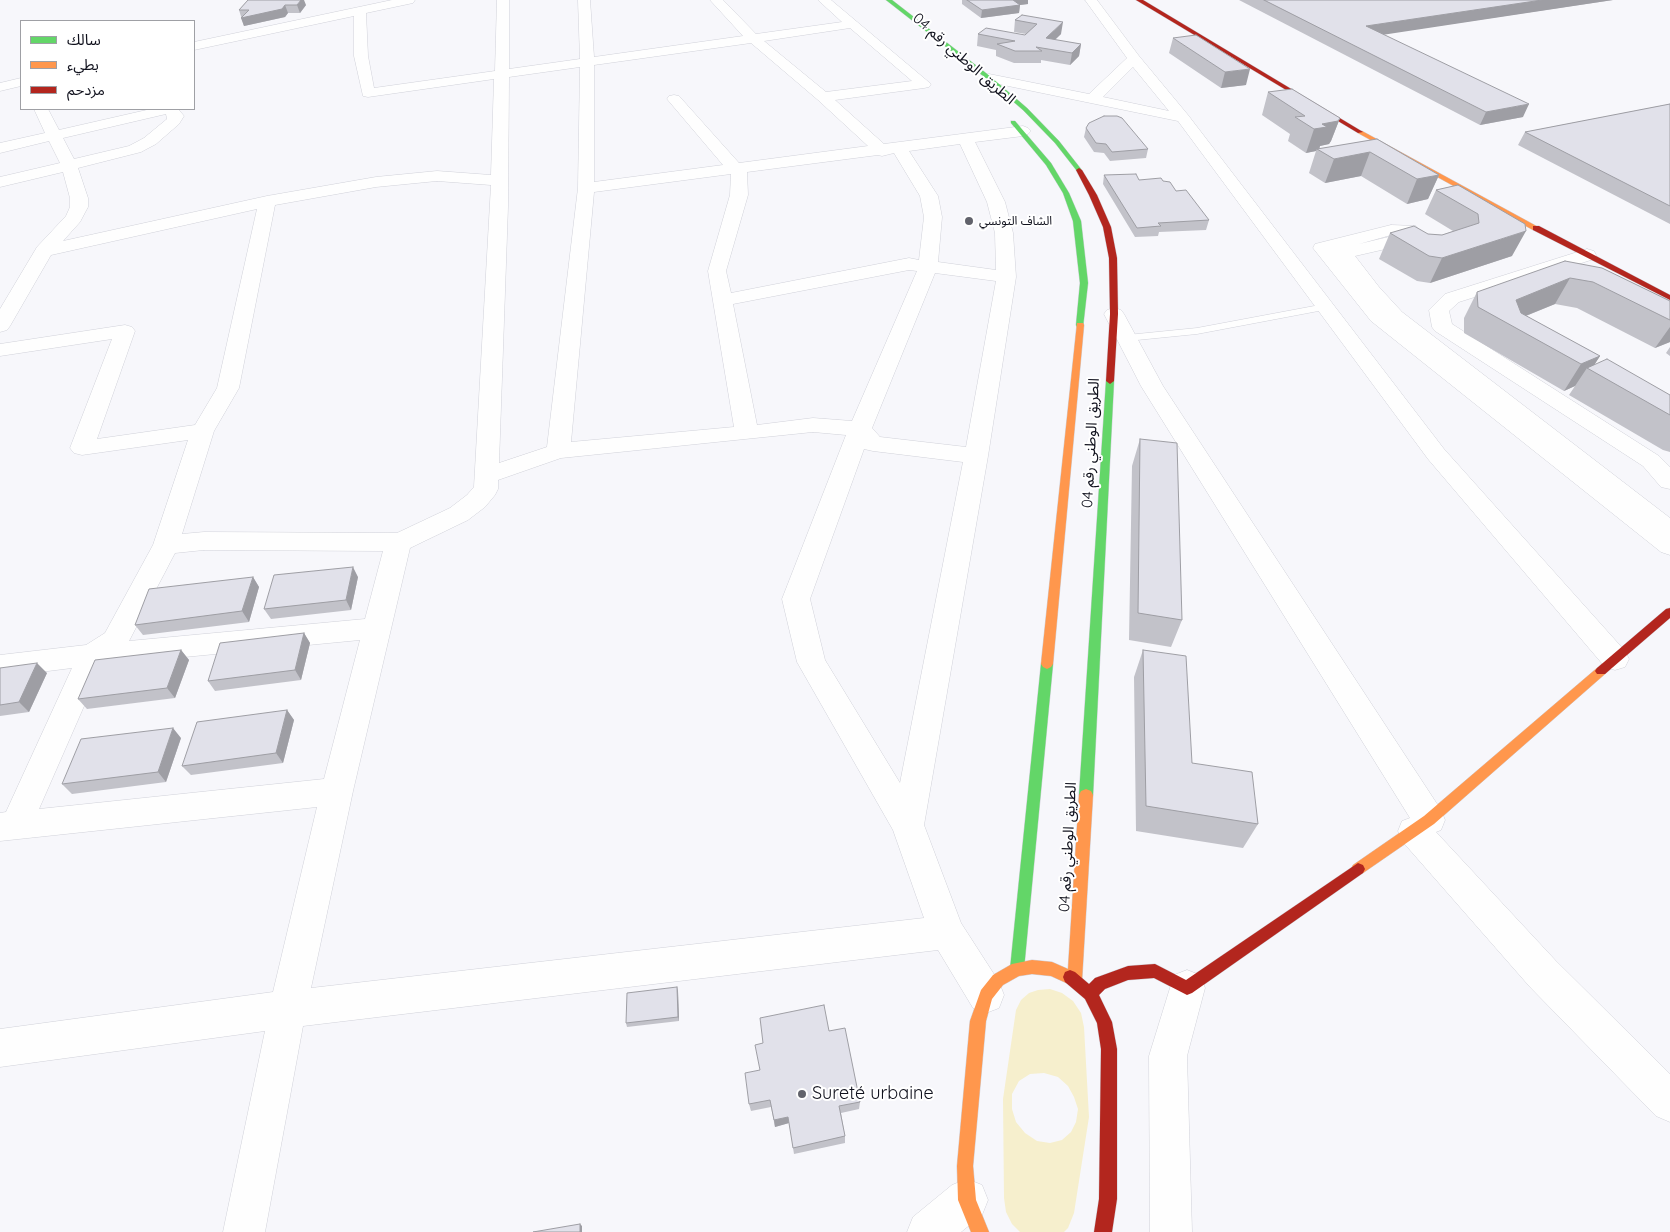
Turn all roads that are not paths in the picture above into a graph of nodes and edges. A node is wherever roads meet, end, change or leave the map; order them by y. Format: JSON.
{"nodes":[{"id":1,"x":410,"y":0,"type":"edge"},
{"id":2,"x":503,"y":0,"type":"edge"},
{"id":3,"x":584,"y":0,"type":"edge"},
{"id":4,"x":716,"y":0,"type":"edge"},
{"id":5,"x":824,"y":0,"type":"edge"},
{"id":6,"x":890,"y":0,"type":"edge"},
{"id":7,"x":1091,"y":0,"type":"edge"},
{"id":8,"x":1139,"y":0,"type":"edge"},
{"id":9,"x":381,"y":3,"type":"edge"},
{"id":10,"x":360,"y":10,"type":"junction"},
{"id":11,"x":853,"y":24,"type":"junction"},
{"id":12,"x":752,"y":38,"type":"junction"},
{"id":13,"x":195,"y":46,"type":"edge"},
{"id":14,"x":1134,"y":59,"type":"junction"},
{"id":15,"x":587,"y":61,"type":"junction"},
{"id":16,"x":502,"y":75,"type":"junction"},
{"id":17,"x":989,"y":78,"type":"junction"},
{"id":18,"x":20,"y":82,"type":"edge"},
{"id":19,"x":0,"y":87,"type":"edge"},
{"id":20,"x":823,"y":97,"type":"junction"},
{"id":21,"x":674,"y":99,"type":"dead end"},
{"id":22,"x":1093,"y":99,"type":"junction"},
{"id":23,"x":42,"y":110,"type":"edge"},
{"id":24,"x":166,"y":110,"type":"edge"},
{"id":25,"x":171,"y":110,"type":"edge"},
{"id":26,"x":1001,"y":110,"type":"dead end"},
{"id":27,"x":1183,"y":118,"type":"junction"},
{"id":28,"x":1023,"y":131,"type":"junction"},
{"id":29,"x":55,"y":136,"type":"junction"},
{"id":30,"x":966,"y":140,"type":"junction"},
{"id":31,"x":0,"y":148,"type":"edge"},
{"id":32,"x":891,"y":150,"type":"junction"},
{"id":33,"x":69,"y":165,"type":"junction"},
{"id":34,"x":737,"y":168,"type":"junction"},
{"id":35,"x":499,"y":181,"type":"junction"},
{"id":36,"x":0,"y":182,"type":"edge"},
{"id":37,"x":586,"y":188,"type":"junction"},
{"id":38,"x":267,"y":201,"type":"junction"},
{"id":39,"x":44,"y":251,"type":"junction"},
{"id":40,"x":1587,"y":255,"type":"junction"},
{"id":41,"x":928,"y":267,"type":"junction"},
{"id":42,"x":1006,"y":276,"type":"junction"},
{"id":43,"x":1670,"y":298,"type":"edge"},
{"id":44,"x":724,"y":300,"type":"junction"},
{"id":45,"x":1325,"y":307,"type":"junction"},
{"id":46,"x":1114,"y":314,"type":"junction"},
{"id":47,"x":0,"y":326,"type":"edge"},
{"id":48,"x":1127,"y":338,"type":"junction"},
{"id":49,"x":0,"y":350,"type":"edge"},
{"id":50,"x":860,"y":429,"type":"junction"},
{"id":51,"x":203,"y":431,"type":"junction"},
{"id":52,"x":747,"y":433,"type":"junction"},
{"id":53,"x":558,"y":451,"type":"junction"},
{"id":54,"x":976,"y":456,"type":"junction"},
{"id":55,"x":488,"y":475,"type":"junction"},
{"id":56,"x":1670,"y":481,"type":"edge"},
{"id":57,"x":1670,"y":531,"type":"edge"},
{"id":58,"x":401,"y":542,"type":"junction"},
{"id":59,"x":166,"y":545,"type":"junction"},
{"id":60,"x":1670,"y":546,"type":"edge"},
{"id":61,"x":1670,"y":612,"type":"edge"},
{"id":62,"x":378,"y":628,"type":"junction"},
{"id":63,"x":92,"y":655,"type":"junction"},
{"id":64,"x":1615,"y":659,"type":"junction"},
{"id":65,"x":0,"y":666,"type":"edge"},
{"id":66,"x":337,"y":791,"type":"junction"},
{"id":67,"x":908,"y":825,"type":"junction"},
{"id":68,"x":8,"y":826,"type":"edge"},
{"id":69,"x":1421,"y":826,"type":"junction"},
{"id":70,"x":947,"y":932,"type":"junction"},
{"id":71,"x":1016,"y":969,"type":"junction"},
{"id":72,"x":1075,"y":980,"type":"junction"},
{"id":73,"x":1187,"y":988,"type":"junction"},
{"id":74,"x":1090,"y":994,"type":"junction"},
{"id":75,"x":986,"y":995,"type":"junction"},
{"id":76,"x":288,"y":1009,"type":"junction"},
{"id":77,"x":0,"y":1048,"type":"edge"},
{"id":78,"x":1670,"y":1102,"type":"edge"},
{"id":79,"x":973,"y":1216,"type":"edge"},
{"id":80,"x":244,"y":1232,"type":"edge"},
{"id":81,"x":928,"y":1232,"type":"edge"},
{"id":82,"x":1102,"y":1232,"type":"edge"},
{"id":83,"x":1171,"y":1232,"type":"edge"}],
"edges":[{"from":1,"to":9,"type":"street"},
{"from":2,"to":16,"type":"street"},
{"from":3,"to":15,"type":"street"},
{"from":4,"to":12,"type":"street"},
{"from":5,"to":11,"type":"street"},
{"from":6,"to":17,"type":"main road","name":"الطريق الوطني رقم 04"},
{"from":7,"to":14,"type":"street"},
{"from":8,"to":40,"type":"main road"},
{"from":9,"to":10,"type":"street"},
{"from":10,"to":13,"type":"street"},
{"from":10,"to":16,"type":"street"},
{"from":11,"to":12,"type":"street"},
{"from":11,"to":20,"type":"street"},
{"from":12,"to":15,"type":"street"},
{"from":12,"to":20,"type":"street"},
{"from":14,"to":22,"type":"street"},
{"from":14,"to":27,"type":"street"},
{"from":15,"to":16,"type":"street"},
{"from":15,"to":37,"type":"street"},
{"from":16,"to":35,"type":"street"},
{"from":17,"to":22,"type":"street"},
{"from":17,"to":46,"type":"main road","name":"الطريق الوطني رقم 04"},
{"from":18,"to":19,"type":"street"},
{"from":20,"to":32,"type":"street"},
{"from":21,"to":34,"type":"street"},
{"from":22,"to":27,"type":"street"},
{"from":23,"to":29,"type":"street"},
{"from":24,"to":29,"type":"street"},
{"from":25,"to":33,"type":"street"},
{"from":26,"to":28,"type":"main road","name":"الطريق الوطني رقم 04"},
{"from":27,"to":45,"type":"street"},
{"from":28,"to":30,"type":"street"},
{"from":28,"to":71,"type":"main road","name":"الطريق الوطني رقم 04"},
{"from":29,"to":31,"type":"street"},
{"from":29,"to":33,"type":"street"},
{"from":30,"to":32,"type":"street"},
{"from":30,"to":42,"type":"street"},
{"from":32,"to":34,"type":"street"},
{"from":32,"to":41,"type":"street"},
{"from":33,"to":36,"type":"street"},
{"from":33,"to":39,"type":"street"},
{"from":34,"to":37,"type":"street"},
{"from":34,"to":44,"type":"street"},
{"from":35,"to":38,"type":"street"},
{"from":35,"to":55,"type":"street"},
{"from":37,"to":53,"type":"street"},
{"from":38,"to":39,"type":"street"},
{"from":38,"to":51,"type":"street"},
{"from":39,"to":47,"type":"street"},
{"from":40,"to":43,"type":"main road"},
{"from":40,"to":56,"type":"street"},
{"from":41,"to":42,"type":"street"},
{"from":41,"to":44,"type":"street"},
{"from":41,"to":50,"type":"street"},
{"from":42,"to":54,"type":"street"},
{"from":44,"to":52,"type":"street"},
{"from":45,"to":48,"type":"lane"},
{"from":45,"to":64,"type":"street"},
{"from":46,"to":48,"type":"street"},
{"from":46,"to":72,"type":"main road","name":"الطريق الوطني رقم 04"},
{"from":48,"to":69,"type":"street"},
{"from":49,"to":51,"type":"street"},
{"from":50,"to":52,"type":"street"},
{"from":50,"to":54,"type":"street"},
{"from":50,"to":67,"type":"street"},
{"from":51,"to":59,"type":"street"},
{"from":52,"to":53,"type":"street"},
{"from":53,"to":55,"type":"street"},
{"from":54,"to":67,"type":"street"},
{"from":55,"to":58,"type":"street"},
{"from":57,"to":60,"type":"street"},
{"from":58,"to":59,"type":"street"},
{"from":58,"to":62,"type":"street"},
{"from":59,"to":63,"type":"street"},
{"from":61,"to":64,"type":"main road"},
{"from":62,"to":63,"type":"street"},
{"from":62,"to":66,"type":"street"},
{"from":63,"to":65,"type":"street"},
{"from":63,"to":68,"type":"street"},
{"from":64,"to":69,"type":"main road"},
{"from":66,"to":68,"type":"street"},
{"from":66,"to":76,"type":"street"},
{"from":67,"to":70,"type":"street"},
{"from":69,"to":73,"type":"main road"},
{"from":69,"to":78,"type":"street"},
{"from":70,"to":75,"type":"street"},
{"from":70,"to":76,"type":"street"},
{"from":71,"to":72,"type":"main road"},
{"from":71,"to":75,"type":"main road"},
{"from":72,"to":74,"type":"main road"},
{"from":73,"to":74,"type":"main road"},
{"from":73,"to":83,"type":"street"},
{"from":74,"to":82,"type":"main road"},
{"from":75,"to":79,"type":"main road"},
{"from":76,"to":77,"type":"street"},
{"from":76,"to":80,"type":"street"},
{"from":79,"to":81,"type":"street"}]}
